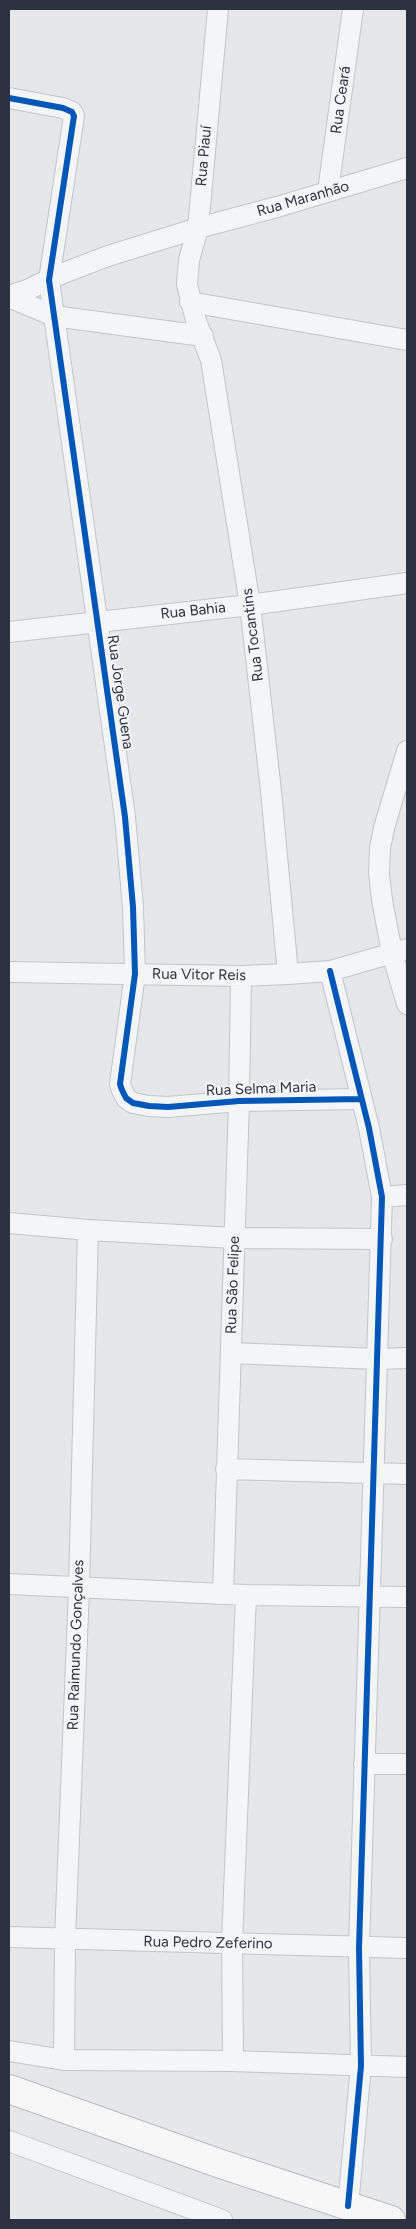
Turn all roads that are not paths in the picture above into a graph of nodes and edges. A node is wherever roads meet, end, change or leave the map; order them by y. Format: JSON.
{"nodes":[{"id":1,"x":218,"y":9,"type":"edge"},
{"id":2,"x":353,"y":9,"type":"edge"},
{"id":3,"x":9,"y":98,"type":"edge"},
{"id":4,"x":407,"y":168,"type":"edge"},
{"id":5,"x":328,"y":191,"type":"junction"},
{"id":6,"x":198,"y":228,"type":"junction"},
{"id":7,"x":49,"y":280,"type":"junction"},
{"id":8,"x":9,"y":296,"type":"edge"},
{"id":9,"x":190,"y":302,"type":"junction"},
{"id":10,"x":54,"y":316,"type":"junction"},
{"id":11,"x":203,"y":336,"type":"junction"},
{"id":12,"x":407,"y":340,"type":"edge"},
{"id":13,"x":407,"y":583,"type":"edge"},
{"id":14,"x":250,"y":605,"type":"junction"},
{"id":15,"x":97,"y":621,"type":"junction"},
{"id":16,"x":9,"y":632,"type":"edge"},
{"id":17,"x":407,"y":751,"type":"edge"},
{"id":18,"x":400,"y":951,"type":"edge"},
{"id":19,"x":330,"y":971,"type":"junction"},
{"id":20,"x":9,"y":972,"type":"edge"},
{"id":21,"x":135,"y":974,"type":"junction"},
{"id":22,"x":288,"y":974,"type":"junction"},
{"id":23,"x":241,"y":976,"type":"junction"},
{"id":24,"x":407,"y":1004,"type":"edge"},
{"id":25,"x":361,"y":1099,"type":"junction"},
{"id":26,"x":239,"y":1101,"type":"junction"},
{"id":27,"x":133,"y":1103,"type":"joint"},
{"id":28,"x":407,"y":1195,"type":"edge"},
{"id":29,"x":382,"y":1197,"type":"junction"},
{"id":30,"x":9,"y":1223,"type":"edge"},
{"id":31,"x":88,"y":1230,"type":"junction"},
{"id":32,"x":234,"y":1238,"type":"junction"},
{"id":33,"x":382,"y":1239,"type":"junction"},
{"id":34,"x":231,"y":1353,"type":"junction"},
{"id":35,"x":407,"y":1358,"type":"edge"},
{"id":36,"x":377,"y":1359,"type":"junction"},
{"id":37,"x":226,"y":1468,"type":"junction"},
{"id":38,"x":374,"y":1473,"type":"junction"},
{"id":39,"x":407,"y":1474,"type":"edge"},
{"id":40,"x":9,"y":1584,"type":"edge"},
{"id":41,"x":79,"y":1588,"type":"junction"},
{"id":42,"x":223,"y":1594,"type":"junction"},
{"id":43,"x":246,"y":1595,"type":"junction"},
{"id":44,"x":368,"y":1598,"type":"junction"},
{"id":45,"x":407,"y":1598,"type":"edge"},
{"id":46,"x":364,"y":1764,"type":"junction"},
{"id":47,"x":407,"y":1764,"type":"edge"},
{"id":48,"x":9,"y":1937,"type":"edge"},
{"id":49,"x":65,"y":1939,"type":"junction"},
{"id":50,"x":232,"y":1942,"type":"junction"},
{"id":51,"x":359,"y":1948,"type":"junction"},
{"id":52,"x":407,"y":1948,"type":"edge"},
{"id":53,"x":9,"y":2051,"type":"edge"},
{"id":54,"x":64,"y":2060,"type":"junction"},
{"id":55,"x":233,"y":2061,"type":"junction"},
{"id":56,"x":361,"y":2066,"type":"junction"},
{"id":57,"x":407,"y":2067,"type":"edge"},
{"id":58,"x":9,"y":2089,"type":"edge"},
{"id":59,"x":9,"y":2141,"type":"edge"},
{"id":60,"x":348,"y":2206,"type":"junction"},
{"id":61,"x":214,"y":2219,"type":"edge"},
{"id":62,"x":391,"y":2220,"type":"edge"}],
"edges":[{"from":1,"to":6,"type":"street","name":"Rua Piauí"},
{"from":2,"to":5,"type":"street","name":"Rua Ceará"},
{"from":3,"to":7,"type":"street","name":"Rua Jorge Guena"},
{"from":4,"to":5,"type":"street","name":"Rua Maranhão"},
{"from":5,"to":6,"type":"street","name":"Rua Maranhão"},
{"from":6,"to":7,"type":"street","name":"Rua Maranhão"},
{"from":6,"to":9,"type":"street","name":"Rua Piauí"},
{"from":7,"to":8,"type":"street","name":"Rua Maranhão"},
{"from":7,"to":10,"type":"street","name":"Rua Jorge Guena"},
{"from":8,"to":10,"type":"street"},
{"from":9,"to":11,"type":"street","name":"Rua Tocantins"},
{"from":9,"to":12,"type":"street"},
{"from":10,"to":11,"type":"street"},
{"from":10,"to":15,"type":"street","name":"Rua Jorge Guena"},
{"from":11,"to":14,"type":"street","name":"Rua Tocantins"},
{"from":13,"to":14,"type":"street","name":"Rua Bahia"},
{"from":14,"to":15,"type":"street","name":"Rua Bahia"},
{"from":14,"to":22,"type":"street","name":"Rua Tocantins"},
{"from":15,"to":16,"type":"street","name":"Rua Bahia"},
{"from":15,"to":21,"type":"street","name":"Rua Jorge Guena"},
{"from":17,"to":18,"type":"street"},
{"from":18,"to":19,"type":"street","name":"Rua Vitor Reis"},
{"from":18,"to":24,"type":"street"},
{"from":19,"to":22,"type":"street","name":"Rua Vitor Reis"},
{"from":19,"to":25,"type":"street"},
{"from":20,"to":21,"type":"street","name":"Rua Vitor Reis"},
{"from":21,"to":23,"type":"street","name":"Rua Vitor Reis"},
{"from":21,"to":27,"type":"street","name":"Rua Jorge Guena"},
{"from":22,"to":23,"type":"street","name":"Rua Vitor Reis"},
{"from":23,"to":26,"type":"street","name":"Rua São Felipe"},
{"from":25,"to":26,"type":"street","name":"Rua Selma Maria"},
{"from":25,"to":29,"type":"street"},
{"from":26,"to":27,"type":"street","name":"Rua Selma Maria"},
{"from":26,"to":32,"type":"street","name":"Rua São Felipe"},
{"from":28,"to":29,"type":"street"},
{"from":29,"to":33,"type":"street"},
{"from":30,"to":31,"type":"street"},
{"from":31,"to":32,"type":"street"},
{"from":31,"to":41,"type":"street","name":"Rua Raimundo Gonçalves"},
{"from":32,"to":33,"type":"street"},
{"from":32,"to":34,"type":"street","name":"Rua São Felipe"},
{"from":33,"to":36,"type":"street"},
{"from":34,"to":36,"type":"street"},
{"from":34,"to":37,"type":"street","name":"Rua São Felipe"},
{"from":35,"to":36,"type":"street"},
{"from":36,"to":38,"type":"street"},
{"from":37,"to":38,"type":"street"},
{"from":37,"to":42,"type":"street","name":"Rua São Felipe"},
{"from":38,"to":39,"type":"street"},
{"from":38,"to":44,"type":"street"},
{"from":40,"to":41,"type":"street"},
{"from":41,"to":42,"type":"street"},
{"from":41,"to":49,"type":"street","name":"Rua Raimundo Gonçalves"},
{"from":42,"to":43,"type":"street"},
{"from":43,"to":44,"type":"street"},
{"from":43,"to":50,"type":"street"},
{"from":44,"to":45,"type":"street"},
{"from":44,"to":46,"type":"street"},
{"from":46,"to":47,"type":"street"},
{"from":46,"to":51,"type":"street"},
{"from":48,"to":49,"type":"street","name":"Rua Pedro Zeferino"},
{"from":49,"to":50,"type":"street","name":"Rua Pedro Zeferino"},
{"from":49,"to":54,"type":"street","name":"Rua Raimundo Gonçalves"},
{"from":50,"to":51,"type":"street","name":"Rua Pedro Zeferino"},
{"from":50,"to":55,"type":"street"},
{"from":51,"to":52,"type":"street","name":"Rua Pedro Zeferino"},
{"from":51,"to":56,"type":"street"},
{"from":53,"to":54,"type":"street"},
{"from":54,"to":55,"type":"street"},
{"from":55,"to":56,"type":"street"},
{"from":56,"to":57,"type":"street"},
{"from":56,"to":60,"type":"street"},
{"from":58,"to":60,"type":"highway"},
{"from":59,"to":61,"type":"street"},
{"from":60,"to":62,"type":"highway"}]}
